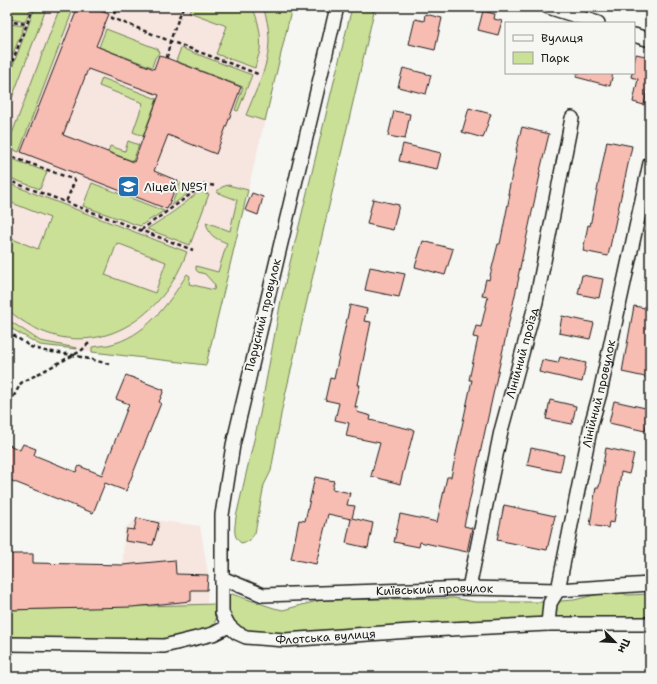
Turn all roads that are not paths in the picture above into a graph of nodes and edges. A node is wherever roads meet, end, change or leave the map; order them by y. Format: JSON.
{"nodes":[{"id":1,"x":337,"y":7,"type":"edge"},
{"id":2,"x":548,"y":7,"type":"edge"},
{"id":3,"x":595,"y":22,"type":"edge"},
{"id":4,"x":635,"y":35,"type":"edge"},
{"id":5,"x":650,"y":40,"type":"edge"},
{"id":6,"x":572,"y":118,"type":"dead end"},
{"id":7,"x":650,"y":162,"type":"edge"},
{"id":8,"x":222,"y":578,"type":"junction"},
{"id":9,"x":650,"y":584,"type":"edge"},
{"id":10,"x":469,"y":588,"type":"junction"},
{"id":11,"x":558,"y":590,"type":"junction"},
{"id":12,"x":548,"y":624,"type":"junction"},
{"id":13,"x":650,"y":624,"type":"edge"},
{"id":14,"x":229,"y":626,"type":"junction"},
{"id":15,"x":7,"y":644,"type":"edge"}],
"edges":[{"from":1,"to":8,"type":"street","name":"Парусний провулок"},
{"from":2,"to":3,"type":"street"},
{"from":4,"to":5,"type":"street"},
{"from":6,"to":10,"type":"street","name":"Лінійний проїзд"},
{"from":7,"to":11,"type":"street","name":"Лінійний провулок"},
{"from":8,"to":10,"type":"street","name":"Київський провулок"},
{"from":8,"to":14,"type":"street","name":"Парусний провулок"},
{"from":9,"to":11,"type":"street","name":"Київський провулок"},
{"from":10,"to":11,"type":"street","name":"Київський провулок"},
{"from":11,"to":12,"type":"street","name":"Лінійний провулок"},
{"from":12,"to":13,"type":"street","name":"Флотська вулиця"},
{"from":12,"to":14,"type":"street","name":"Флотська вулиця"},
{"from":14,"to":15,"type":"street"}]}
